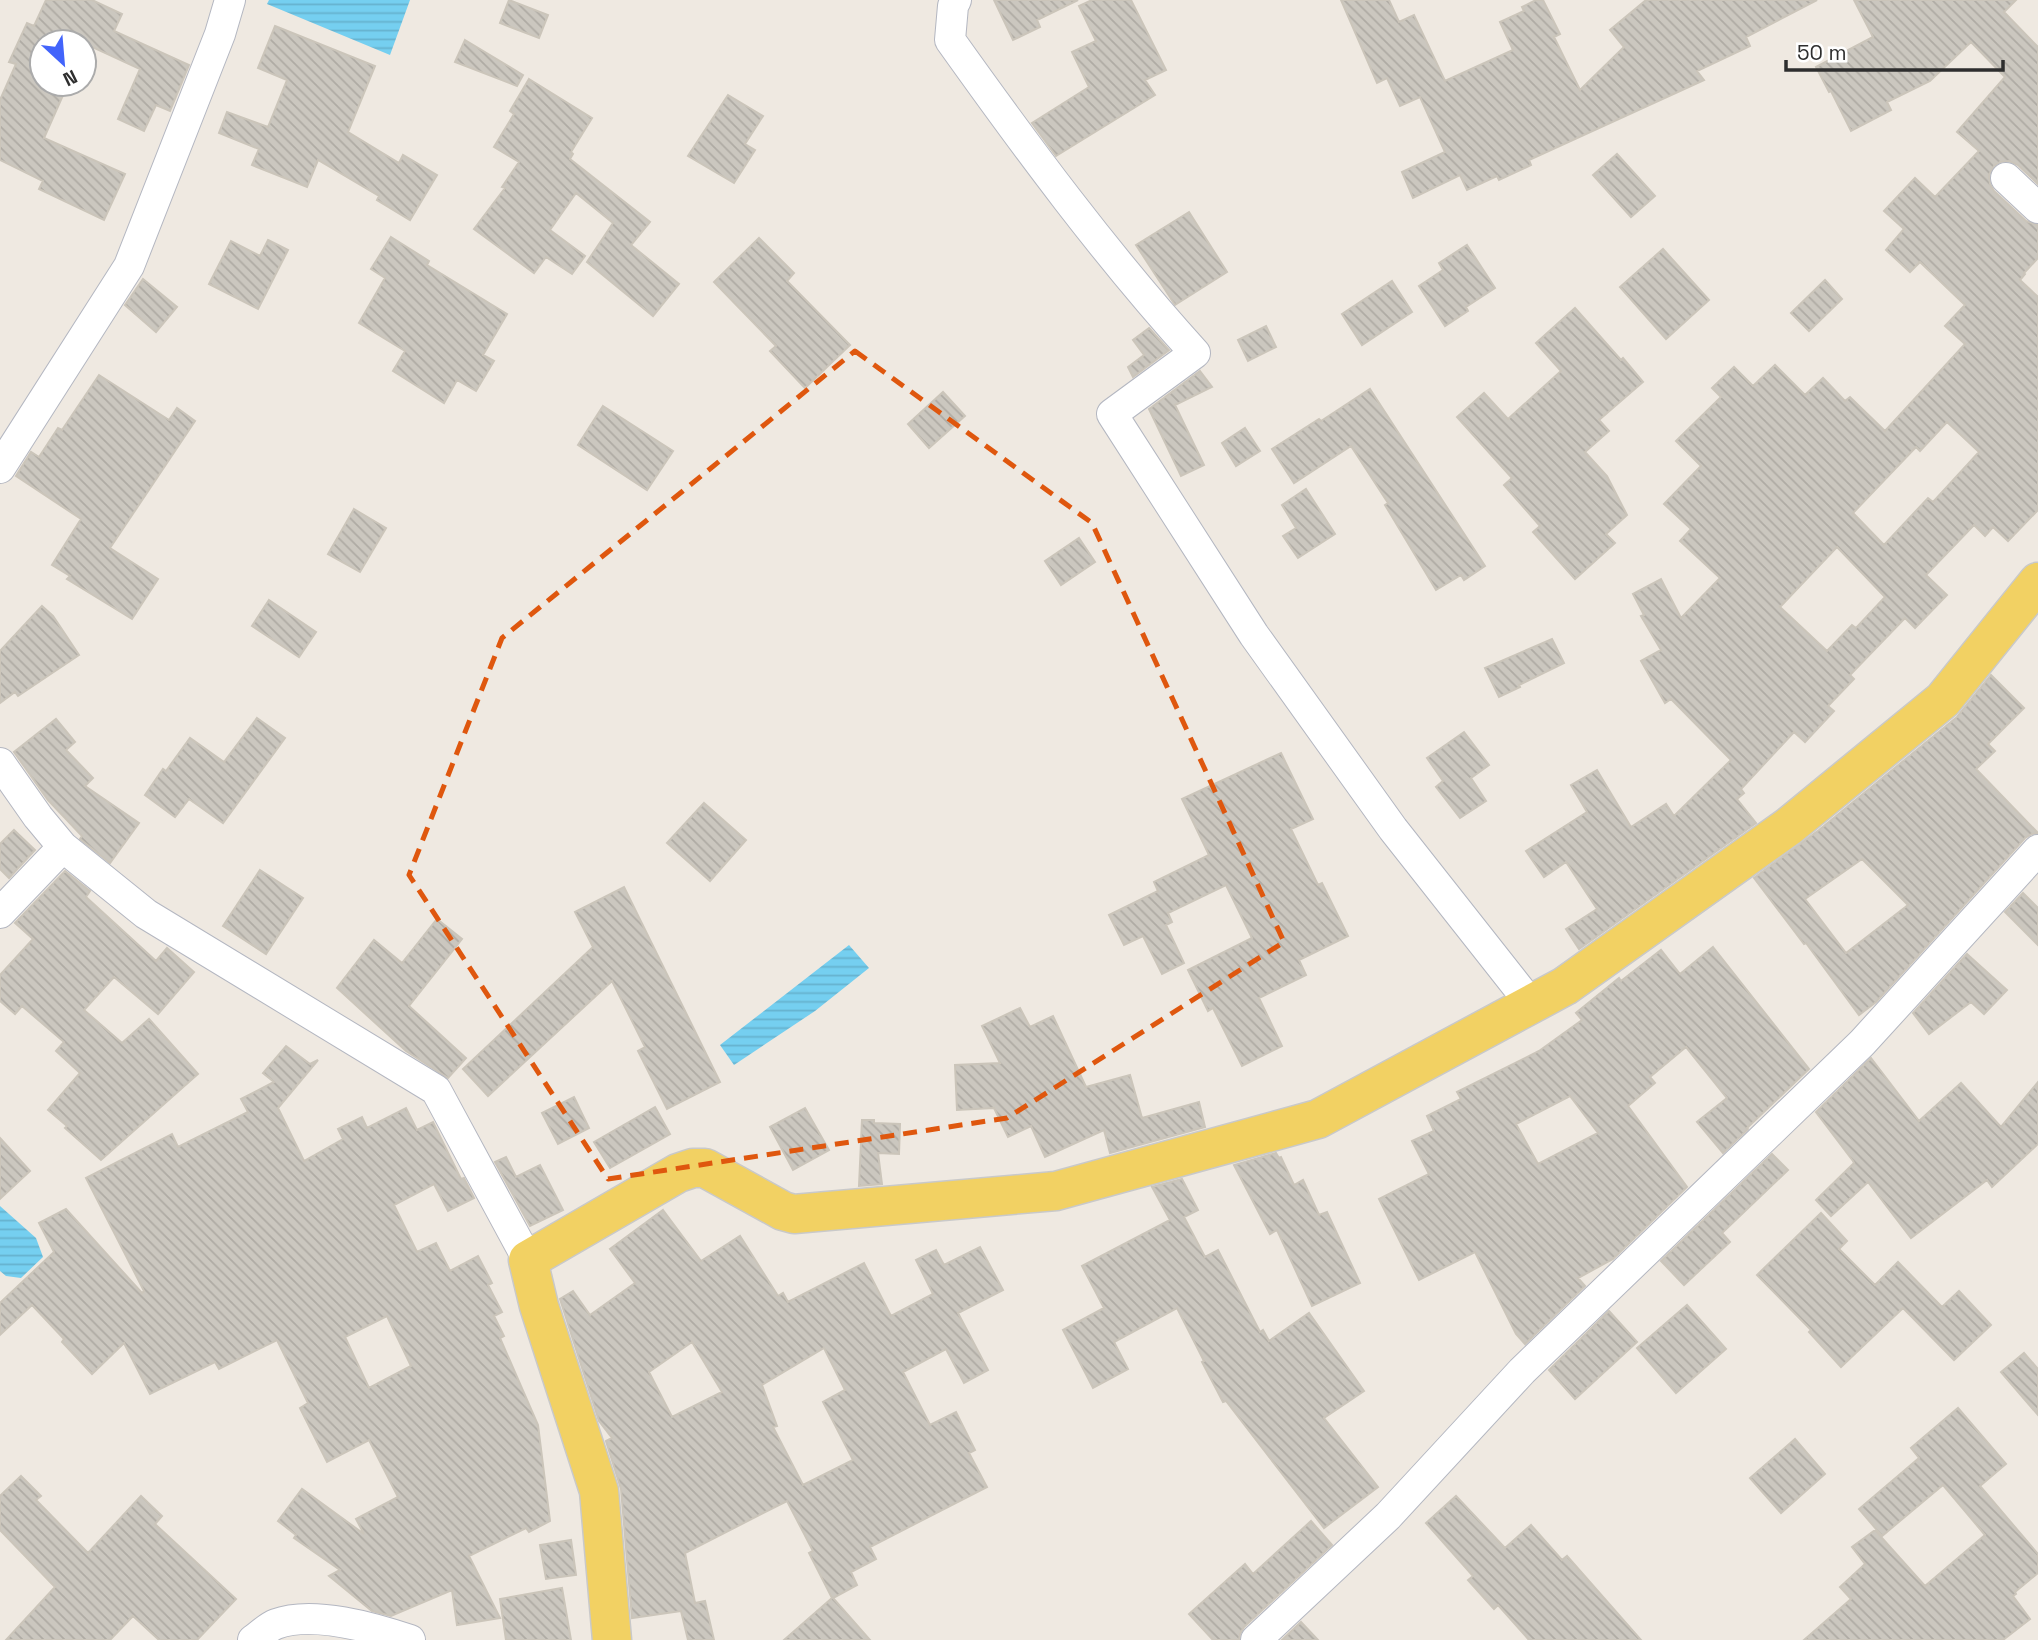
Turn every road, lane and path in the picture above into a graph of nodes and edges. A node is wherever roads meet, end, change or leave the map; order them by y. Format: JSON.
{"nodes":[{"id":1,"x":230,"y":0,"type":"edge"},
{"id":2,"x":956,"y":0,"type":"edge"},
{"id":3,"x":2006,"y":178,"type":"dead end"},
{"id":4,"x":2038,"y":208,"type":"edge"},
{"id":5,"x":0,"y":467,"type":"edge"},
{"id":6,"x":2038,"y":582,"type":"edge"},
{"id":7,"x":0,"y":762,"type":"edge"},
{"id":8,"x":63,"y":847,"type":"junction"},
{"id":9,"x":2038,"y":850,"type":"edge"},
{"id":10,"x":0,"y":913,"type":"edge"},
{"id":11,"x":1531,"y":1004,"type":"junction"},
{"id":12,"x":528,"y":1260,"type":"junction"},
{"id":13,"x":253,"y":1640,"type":"edge"},
{"id":14,"x":410,"y":1640,"type":"edge"},
{"id":15,"x":612,"y":1640,"type":"edge"},
{"id":16,"x":1256,"y":1640,"type":"edge"}],
"edges":[{"from":1,"to":5,"type":"street"},
{"from":2,"to":11,"type":"street"},
{"from":3,"to":4,"type":"street"},
{"from":6,"to":11,"type":"main road"},
{"from":7,"to":8,"type":"street"},
{"from":8,"to":10,"type":"street"},
{"from":8,"to":12,"type":"street"},
{"from":9,"to":16,"type":"street"},
{"from":11,"to":12,"type":"main road"},
{"from":12,"to":15,"type":"main road"},
{"from":13,"to":14,"type":"street"}]}
